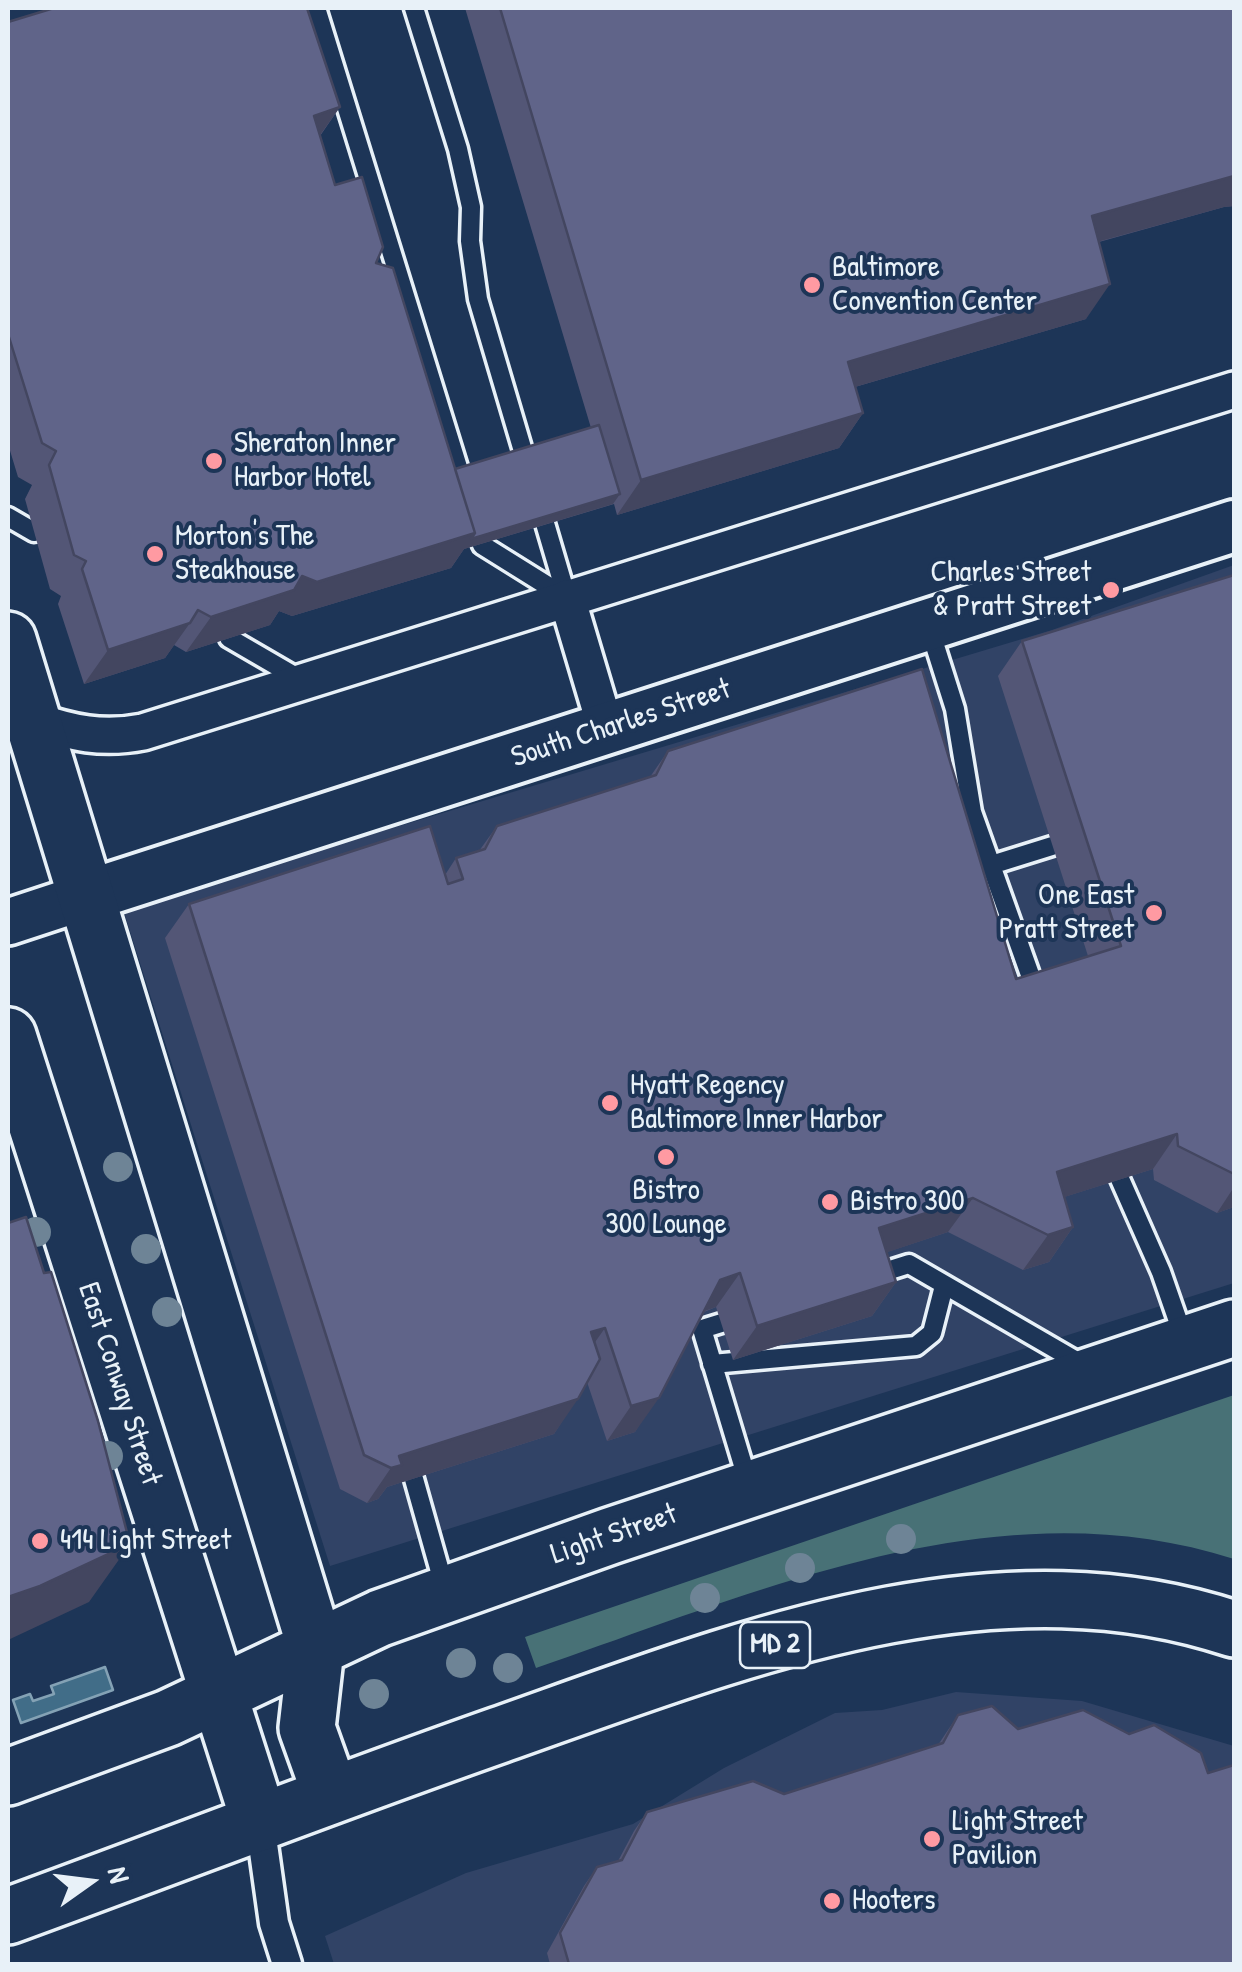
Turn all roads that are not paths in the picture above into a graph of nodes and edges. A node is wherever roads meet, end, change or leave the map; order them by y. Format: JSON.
{"nodes":[{"id":1,"x":316,"y":8,"type":"edge"},
{"id":2,"x":414,"y":8,"type":"edge"},
{"id":3,"x":1234,"y":390,"type":"edge"},
{"id":4,"x":8,"y":517,"type":"edge"},
{"id":5,"x":1234,"y":526,"type":"edge"},
{"id":6,"x":34,"y":532,"type":"dead end"},
{"id":7,"x":567,"y":598,"type":"junction"},
{"id":8,"x":928,"y":624,"type":"junction"},
{"id":9,"x":229,"y":638,"type":"edge"},
{"id":10,"x":8,"y":640,"type":"edge"},
{"id":11,"x":303,"y":682,"type":"junction"},
{"id":12,"x":32,"y":720,"type":"junction"},
{"id":13,"x":606,"y":729,"type":"junction"},
{"id":14,"x":1052,"y":846,"type":"dead end"},
{"id":15,"x":988,"y":866,"type":"junction"},
{"id":16,"x":87,"y":896,"type":"junction"},
{"id":17,"x":8,"y":922,"type":"edge"},
{"id":18,"x":1039,"y":999,"type":"edge"},
{"id":19,"x":8,"y":1036,"type":"edge"},
{"id":20,"x":1120,"y":1179,"type":"edge"},
{"id":21,"x":852,"y":1282,"type":"edge"},
{"id":22,"x":944,"y":1286,"type":"junction"},
{"id":23,"x":758,"y":1312,"type":"edge"},
{"id":24,"x":1210,"y":1336,"type":"edge"},
{"id":25,"x":712,"y":1364,"type":"junction"},
{"id":26,"x":1099,"y":1374,"type":"junction"},
{"id":27,"x":414,"y":1478,"type":"edge"},
{"id":28,"x":750,"y":1489,"type":"junction"},
{"id":29,"x":446,"y":1595,"type":"junction"},
{"id":30,"x":1234,"y":1628,"type":"edge"},
{"id":31,"x":316,"y":1649,"type":"junction"},
{"id":32,"x":218,"y":1695,"type":"junction"},
{"id":33,"x":8,"y":1777,"type":"edge"},
{"id":34,"x":331,"y":1794,"type":"junction"},
{"id":35,"x":260,"y":1823,"type":"junction"},
{"id":36,"x":8,"y":1916,"type":"edge"},
{"id":37,"x":287,"y":1964,"type":"edge"}],
"edges":[{"from":1,"to":7,"type":"lane"},
{"from":2,"to":7,"type":"lane"},
{"from":3,"to":7,"type":"street"},
{"from":4,"to":6,"type":"lane"},
{"from":5,"to":8,"type":"main road","name":"South Charles Street"},
{"from":7,"to":11,"type":"street"},
{"from":7,"to":13,"type":"street"},
{"from":8,"to":13,"type":"main road","name":"South Charles Street"},
{"from":8,"to":15,"type":"lane"},
{"from":9,"to":11,"type":"lane"},
{"from":10,"to":12,"type":"main road"},
{"from":11,"to":12,"type":"street"},
{"from":12,"to":16,"type":"main road"},
{"from":13,"to":16,"type":"main road","name":"South Charles Street"},
{"from":14,"to":15,"type":"lane"},
{"from":15,"to":18,"type":"lane"},
{"from":16,"to":17,"type":"street","name":"South Charles Street"},
{"from":16,"to":31,"type":"main road"},
{"from":19,"to":32,"type":"main road","name":"East Conway Street"},
{"from":20,"to":24,"type":"lane"},
{"from":21,"to":22,"type":"lane"},
{"from":22,"to":25,"type":"lane"},
{"from":22,"to":26,"type":"lane"},
{"from":23,"to":25,"type":"lane"},
{"from":24,"to":26,"type":"main road","name":"Light Street"},
{"from":25,"to":28,"type":"lane"},
{"from":26,"to":28,"type":"main road","name":"Light Street"},
{"from":27,"to":29,"type":"lane"},
{"from":28,"to":29,"type":"main road","name":"Light Street"},
{"from":29,"to":31,"type":"main road","name":"Light Street"},
{"from":30,"to":34,"type":"main road","number":"MD 2"},
{"from":31,"to":32,"type":"main road","name":"Light Street"},
{"from":31,"to":34,"type":"main road"},
{"from":32,"to":33,"type":"main road","name":"Light Street"},
{"from":32,"to":35,"type":"main road","name":"East Conway Street"},
{"from":34,"to":35,"type":"main road","number":"MD 2"},
{"from":35,"to":36,"type":"main road","number":"MD 2"},
{"from":35,"to":37,"type":"street","name":"East Conway Street"}]}
